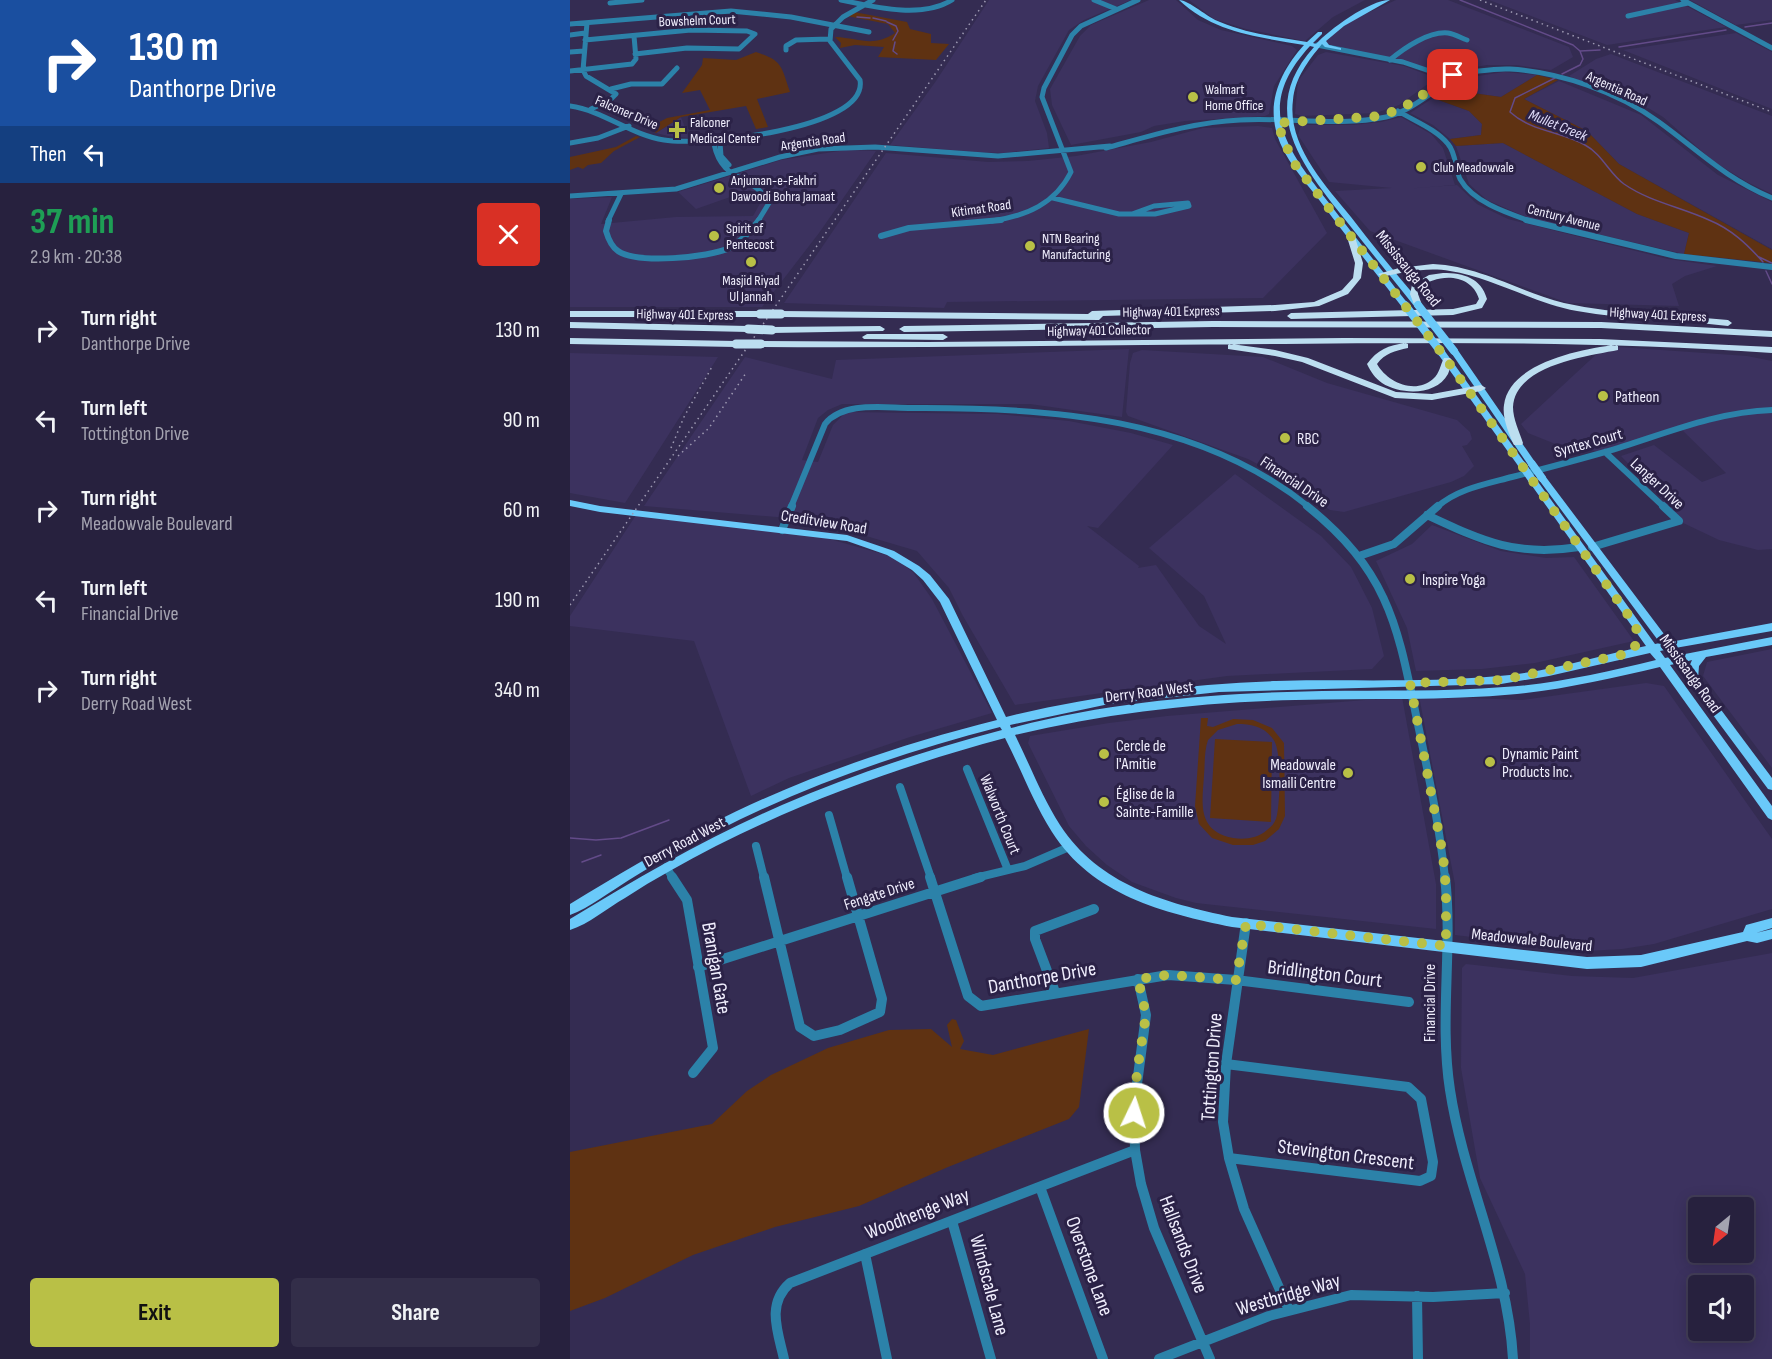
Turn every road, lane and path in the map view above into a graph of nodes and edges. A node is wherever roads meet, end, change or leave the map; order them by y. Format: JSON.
{"nodes":[{"id":1,"x":642,"y":0,"type":"edge"},
{"id":2,"x":841,"y":0,"type":"edge"},
{"id":3,"x":873,"y":0,"type":"edge"},
{"id":4,"x":951,"y":0,"type":"edge"},
{"id":5,"x":1094,"y":0,"type":"edge"},
{"id":6,"x":1138,"y":0,"type":"edge"},
{"id":7,"x":1182,"y":0,"type":"edge"},
{"id":8,"x":1378,"y":0,"type":"edge"},
{"id":9,"x":1387,"y":0,"type":"edge"},
{"id":10,"x":1685,"y":1,"type":"edge"},
{"id":11,"x":610,"y":2,"type":"edge"},
{"id":12,"x":865,"y":5,"type":"junction"},
{"id":13,"x":764,"y":6,"type":"dead end"},
{"id":14,"x":1116,"y":9,"type":"junction"},
{"id":15,"x":756,"y":13,"type":"junction"},
{"id":16,"x":1628,"y":16,"type":"dead end"},
{"id":17,"x":609,"y":20,"type":"junction"},
{"id":18,"x":587,"y":23,"type":"junction"},
{"id":19,"x":570,"y":24,"type":"edge"},
{"id":20,"x":832,"y":26,"type":"junction"},
{"id":21,"x":869,"y":32,"type":"dead end"},
{"id":22,"x":570,"y":35,"type":"edge"},
{"id":23,"x":634,"y":36,"type":"junction"},
{"id":24,"x":585,"y":37,"type":"junction"},
{"id":25,"x":828,"y":39,"type":"junction"},
{"id":26,"x":1467,"y":40,"type":"dead end"},
{"id":27,"x":1289,"y":42,"type":"junction"},
{"id":28,"x":1318,"y":44,"type":"junction"},
{"id":29,"x":1307,"y":45,"type":"junction"},
{"id":30,"x":1772,"y":48,"type":"edge"},
{"id":31,"x":1340,"y":49,"type":"joint"},
{"id":32,"x":786,"y":50,"type":"dead end"},
{"id":33,"x":584,"y":51,"type":"junction"},
{"id":34,"x":570,"y":52,"type":"edge"},
{"id":35,"x":1300,"y":53,"type":"junction"},
{"id":36,"x":1354,"y":53,"type":"junction"},
{"id":37,"x":635,"y":54,"type":"junction"},
{"id":38,"x":1390,"y":60,"type":"junction"},
{"id":39,"x":677,"y":68,"type":"dead end"},
{"id":40,"x":583,"y":70,"type":"junction"},
{"id":41,"x":570,"y":71,"type":"edge"},
{"id":42,"x":1449,"y":78,"type":"junction"},
{"id":43,"x":610,"y":89,"type":"junction"},
{"id":44,"x":570,"y":106,"type":"edge"},
{"id":45,"x":591,"y":109,"type":"junction"},
{"id":46,"x":1399,"y":111,"type":"junction"},
{"id":47,"x":1277,"y":120,"type":"junction"},
{"id":48,"x":1302,"y":120,"type":"junction"},
{"id":49,"x":1264,"y":121,"type":"junction"},
{"id":50,"x":1290,"y":121,"type":"junction"},
{"id":51,"x":629,"y":126,"type":"junction"},
{"id":52,"x":717,"y":140,"type":"junction"},
{"id":53,"x":570,"y":143,"type":"edge"},
{"id":54,"x":1061,"y":152,"type":"junction"},
{"id":55,"x":734,"y":172,"type":"junction"},
{"id":56,"x":621,"y":194,"type":"junction"},
{"id":57,"x":570,"y":196,"type":"edge"},
{"id":58,"x":1053,"y":198,"type":"junction"},
{"id":59,"x":1772,"y":198,"type":"edge"},
{"id":60,"x":1132,"y":214,"type":"junction"},
{"id":61,"x":881,"y":236,"type":"dead end"},
{"id":62,"x":1351,"y":237,"type":"junction"},
{"id":63,"x":1772,"y":267,"type":"edge"},
{"id":64,"x":1386,"y":273,"type":"junction"},
{"id":65,"x":1418,"y":305,"type":"junction"},
{"id":66,"x":570,"y":315,"type":"edge"},
{"id":67,"x":922,"y":317,"type":"junction"},
{"id":68,"x":1256,"y":317,"type":"junction"},
{"id":69,"x":570,"y":325,"type":"edge"},
{"id":70,"x":772,"y":329,"type":"junction"},
{"id":71,"x":1771,"y":330,"type":"edge"},
{"id":72,"x":570,"y":333,"type":"edge"},
{"id":73,"x":742,"y":337,"type":"junction"},
{"id":74,"x":570,"y":341,"type":"edge"},
{"id":75,"x":1635,"y":342,"type":"junction"},
{"id":76,"x":1772,"y":343,"type":"edge"},
{"id":77,"x":1076,"y":344,"type":"junction"},
{"id":78,"x":1772,"y":350,"type":"edge"},
{"id":79,"x":1772,"y":355,"type":"edge"},
{"id":80,"x":1448,"y":360,"type":"junction"},
{"id":81,"x":1481,"y":388,"type":"junction"},
{"id":82,"x":1470,"y":392,"type":"junction"},
{"id":83,"x":1772,"y":410,"type":"edge"},
{"id":84,"x":1518,"y":443,"type":"junction"},
{"id":85,"x":1605,"y":452,"type":"junction"},
{"id":86,"x":1538,"y":479,"type":"junction"},
{"id":87,"x":570,"y":502,"type":"edge"},
{"id":88,"x":1427,"y":515,"type":"junction"},
{"id":89,"x":782,"y":530,"type":"junction"},
{"id":90,"x":1579,"y":547,"type":"junction"},
{"id":91,"x":1592,"y":547,"type":"junction"},
{"id":92,"x":1359,"y":556,"type":"junction"},
{"id":93,"x":1645,"y":617,"type":"junction"},
{"id":94,"x":1636,"y":626,"type":"junction"},
{"id":95,"x":1772,"y":627,"type":"edge"},
{"id":96,"x":1692,"y":641,"type":"junction"},
{"id":97,"x":1772,"y":641,"type":"edge"},
{"id":98,"x":1666,"y":646,"type":"junction"},
{"id":99,"x":1653,"y":649,"type":"junction"},
{"id":100,"x":1630,"y":653,"type":"junction"},
{"id":101,"x":1703,"y":654,"type":"junction"},
{"id":102,"x":1677,"y":660,"type":"junction"},
{"id":103,"x":1661,"y":663,"type":"junction"},
{"id":104,"x":1639,"y":668,"type":"junction"},
{"id":105,"x":1692,"y":681,"type":"junction"},
{"id":106,"x":1678,"y":686,"type":"junction"},
{"id":107,"x":1411,"y":688,"type":"junction"},
{"id":108,"x":1005,"y":726,"type":"junction"},
{"id":109,"x":967,"y":769,"type":"dead end"},
{"id":110,"x":1772,"y":786,"type":"edge"},
{"id":111,"x":900,"y":787,"type":"dead end"},
{"id":112,"x":829,"y":814,"type":"dead end"},
{"id":113,"x":1772,"y":815,"type":"edge"},
{"id":114,"x":756,"y":846,"type":"dead end"},
{"id":115,"x":1069,"y":847,"type":"junction"},
{"id":116,"x":666,"y":867,"type":"junction"},
{"id":117,"x":1008,"y":870,"type":"junction"},
{"id":118,"x":935,"y":891,"type":"junction"},
{"id":119,"x":1094,"y":909,"type":"dead end"},
{"id":120,"x":570,"y":910,"type":"edge"},
{"id":121,"x":859,"y":915,"type":"junction"},
{"id":122,"x":1772,"y":923,"type":"edge"},
{"id":123,"x":1246,"y":924,"type":"junction"},
{"id":124,"x":570,"y":926,"type":"edge"},
{"id":125,"x":1772,"y":934,"type":"edge"},
{"id":126,"x":1746,"y":936,"type":"junction"},
{"id":127,"x":779,"y":940,"type":"junction"},
{"id":128,"x":1446,"y":946,"type":"junction"},
{"id":129,"x":698,"y":967,"type":"junction"},
{"id":130,"x":1138,"y":979,"type":"junction"},
{"id":131,"x":1236,"y":980,"type":"junction"},
{"id":132,"x":1054,"y":992,"type":"junction"},
{"id":133,"x":1410,"y":1002,"type":"dead end"},
{"id":134,"x":1226,"y":1064,"type":"junction"},
{"id":135,"x":693,"y":1073,"type":"dead end"},
{"id":136,"x":1135,"y":1150,"type":"junction"},
{"id":137,"x":1228,"y":1158,"type":"junction"},
{"id":138,"x":1040,"y":1187,"type":"junction"},
{"id":139,"x":952,"y":1221,"type":"junction"},
{"id":140,"x":865,"y":1254,"type":"junction"},
{"id":141,"x":1505,"y":1293,"type":"junction"},
{"id":142,"x":1417,"y":1296,"type":"junction"},
{"id":143,"x":1289,"y":1310,"type":"junction"},
{"id":144,"x":1203,"y":1342,"type":"junction"},
{"id":145,"x":784,"y":1359,"type":"edge"},
{"id":146,"x":887,"y":1359,"type":"edge"},
{"id":147,"x":991,"y":1359,"type":"edge"},
{"id":148,"x":1103,"y":1359,"type":"edge"},
{"id":149,"x":1160,"y":1359,"type":"edge"},
{"id":150,"x":1210,"y":1359,"type":"edge"},
{"id":151,"x":1418,"y":1359,"type":"edge"},
{"id":152,"x":1513,"y":1359,"type":"edge"}],
"edges":[{"from":1,"to":11,"type":"street"},
{"from":2,"to":12,"type":"street"},
{"from":3,"to":12,"type":"street"},
{"from":4,"to":12,"type":"street"},
{"from":5,"to":14,"type":"street"},
{"from":6,"to":14,"type":"street","name":"Kitimat Road"},
{"from":7,"to":27,"type":"main road"},
{"from":8,"to":29,"type":"main road"},
{"from":9,"to":28,"type":"main road"},
{"from":10,"to":16,"type":"street"},
{"from":10,"to":30,"type":"street"},
{"from":11,"to":17,"type":"street"},
{"from":12,"to":20,"type":"street"},
{"from":13,"to":15,"type":"street"},
{"from":14,"to":54,"type":"street","name":"Kitimat Road"},
{"from":15,"to":17,"type":"street"},
{"from":15,"to":20,"type":"street"},
{"from":17,"to":18,"type":"street"},
{"from":18,"to":19,"type":"street"},
{"from":18,"to":24,"type":"street"},
{"from":20,"to":21,"type":"street"},
{"from":20,"to":25,"type":"street"},
{"from":22,"to":24,"type":"street","name":"Bowshelm Court"},
{"from":23,"to":24,"type":"street","name":"Bowshelm Court"},
{"from":23,"to":37,"type":"street"},
{"from":23,"to":37,"type":"street","name":"Bowshelm Court"},
{"from":24,"to":33,"type":"street"},
{"from":25,"to":32,"type":"street"},
{"from":25,"to":52,"type":"street","name":"Falconer Drive"},
{"from":26,"to":38,"type":"street"},
{"from":27,"to":29,"type":"main road"},
{"from":27,"to":35,"type":"main road"},
{"from":28,"to":29,"type":"main road"},
{"from":28,"to":31,"type":"main road"},
{"from":28,"to":36,"type":"street"},
{"from":28,"to":50,"type":"main road"},
{"from":29,"to":35,"type":"main road"},
{"from":31,"to":36,"type":"street"},
{"from":33,"to":34,"type":"street"},
{"from":33,"to":40,"type":"street"},
{"from":35,"to":47,"type":"main road"},
{"from":36,"to":38,"type":"street"},
{"from":37,"to":40,"type":"street"},
{"from":38,"to":42,"type":"street"},
{"from":39,"to":43,"type":"street"},
{"from":40,"to":41,"type":"street"},
{"from":40,"to":43,"type":"street"},
{"from":42,"to":46,"type":"street","name":"Argentia Road"},
{"from":42,"to":59,"type":"street","name":"Argentia Road"},
{"from":43,"to":45,"type":"street"},
{"from":44,"to":45,"type":"street","name":"Falconer Drive"},
{"from":45,"to":51,"type":"street","name":"Falconer Drive"},
{"from":46,"to":48,"type":"street","name":"Argentia Road"},
{"from":46,"to":63,"type":"street","name":"Century Avenue"},
{"from":47,"to":49,"type":"street","name":"Argentia Road"},
{"from":47,"to":49,"type":"street"},
{"from":47,"to":50,"type":"street","name":"Argentia Road"},
{"from":47,"to":62,"type":"main road","name":"Mississauga Road"},
{"from":48,"to":50,"type":"street"},
{"from":48,"to":50,"type":"street","name":"Argentia Road"},
{"from":49,"to":54,"type":"street","name":"Argentia Road"},
{"from":50,"to":64,"type":"main road","name":"Mississauga Road"},
{"from":51,"to":52,"type":"street","name":"Falconer Drive"},
{"from":51,"to":53,"type":"street"},
{"from":52,"to":55,"type":"street"},
{"from":54,"to":55,"type":"street","name":"Argentia Road"},
{"from":54,"to":58,"type":"street","name":"Kitimat Road"},
{"from":55,"to":56,"type":"street","name":"Argentia Road"},
{"from":55,"to":56,"type":"street"},
{"from":56,"to":57,"type":"street","name":"Argentia Road"},
{"from":58,"to":60,"type":"street"},
{"from":58,"to":61,"type":"street","name":"Kitimat Road"},
{"from":60,"to":60,"type":"street"},
{"from":62,"to":64,"type":"main road","name":"Mississauga Road"},
{"from":62,"to":67,"type":"highway"},
{"from":64,"to":65,"type":"main road","name":"Mississauga Road"},
{"from":64,"to":71,"type":"highway"},
{"from":64,"to":80,"type":"main road","name":"Mississauga Road","bridge":true},
{"from":65,"to":68,"type":"highway"},
{"from":65,"to":81,"type":"main road","name":"Mississauga Road","bridge":true},
{"from":66,"to":70,"type":"highway"},
{"from":67,"to":68,"type":"highway","name":"Highway 401 Collector"},
{"from":67,"to":70,"type":"highway","name":"Highway 401 Collector"},
{"from":68,"to":71,"type":"highway","name":"Highway 401 Collector"},
{"from":69,"to":73,"type":"highway","name":"Highway 401 Express"},
{"from":70,"to":71,"type":"highway","name":"Highway 401 Express"},
{"from":70,"to":73,"type":"highway","name":"Highway 401 Collector","bridge":true},
{"from":70,"to":73,"type":"highway","name":"Highway 401 Express","bridge":true},
{"from":70,"to":76,"type":"highway","name":"Highway 401 Express"},
{"from":70,"to":77,"type":"highway","name":"Highway 401 Collector"},
{"from":72,"to":73,"type":"highway","name":"Highway 401 Express"},
{"from":73,"to":74,"type":"highway","name":"Highway 401 Collector"},
{"from":75,"to":77,"type":"highway","name":"Highway 401 Collector"},
{"from":75,"to":78,"type":"highway","name":"Highway 401 Collector"},
{"from":75,"to":80,"type":"highway"},
{"from":77,"to":82,"type":"highway"},
{"from":79,"to":84,"type":"highway"},
{"from":80,"to":82,"type":"main road","name":"Mississauga Road"},
{"from":81,"to":82,"type":"highway"},
{"from":81,"to":84,"type":"main road","name":"Mississauga Road"},
{"from":82,"to":86,"type":"main road","name":"Mississauga Road","bridge":true},
{"from":83,"to":85,"type":"street","name":"Syntex Court"},
{"from":84,"to":86,"type":"main road","name":"Mississauga Road","bridge":true},
{"from":85,"to":88,"type":"street","name":"Syntex Court"},
{"from":85,"to":91,"type":"street","name":"Langer Drive"},
{"from":86,"to":90,"type":"main road","name":"Mississauga Road"},
{"from":86,"to":91,"type":"main road","name":"Mississauga Road"},
{"from":87,"to":89,"type":"main road","name":"Creditview Road"},
{"from":88,"to":90,"type":"street"},
{"from":88,"to":92,"type":"street","name":"Syntex Court"},
{"from":89,"to":92,"type":"street","name":"Financial Drive"},
{"from":89,"to":108,"type":"main road","name":"Creditview Road"},
{"from":90,"to":94,"type":"main road","name":"Mississauga Road"},
{"from":91,"to":93,"type":"main road","name":"Mississauga Road"},
{"from":92,"to":107,"type":"street","name":"Financial Drive"},
{"from":93,"to":96,"type":"main road"},
{"from":93,"to":98,"type":"main road","name":"Mississauga Road"},
{"from":94,"to":99,"type":"main road","name":"Mississauga Road"},
{"from":94,"to":100,"type":"main road"},
{"from":95,"to":96,"type":"main road","name":"Derry Road West"},
{"from":96,"to":98,"type":"main road","name":"Derry Road West"},
{"from":97,"to":101,"type":"main road","name":"Derry Road West"},
{"from":98,"to":99,"type":"main road","name":"Derry Road West"},
{"from":98,"to":102,"type":"main road","name":"Mississauga Road"},
{"from":99,"to":100,"type":"main road","name":"Derry Road West"},
{"from":99,"to":103,"type":"main road","name":"Mississauga Road"},
{"from":100,"to":107,"type":"main road","name":"Derry Road West"},
{"from":101,"to":102,"type":"main road","name":"Derry Road West"},
{"from":101,"to":105,"type":"main road"},
{"from":102,"to":103,"type":"main road","name":"Derry Road West"},
{"from":102,"to":105,"type":"main road","name":"Mississauga Road"},
{"from":103,"to":104,"type":"main road","name":"Derry Road West"},
{"from":103,"to":106,"type":"main road","name":"Mississauga Road"},
{"from":104,"to":106,"type":"main road"},
{"from":104,"to":107,"type":"main road","name":"Derry Road West"},
{"from":105,"to":110,"type":"main road","name":"Mississauga Road"},
{"from":106,"to":113,"type":"main road","name":"Mississauga Road"},
{"from":107,"to":108,"type":"main road","name":"Derry Road West"},
{"from":107,"to":128,"type":"street","name":"Financial Drive"},
{"from":108,"to":115,"type":"main road","name":"Meadowvale Boulevard"},
{"from":108,"to":116,"type":"main road","name":"Derry Road West"},
{"from":108,"to":120,"type":"main road","name":"Derry Road West"},
{"from":109,"to":117,"type":"street","name":"Walworth Court"},
{"from":111,"to":118,"type":"street"},
{"from":112,"to":121,"type":"street"},
{"from":114,"to":127,"type":"street"},
{"from":115,"to":117,"type":"street","name":"Fengate Drive"},
{"from":115,"to":123,"type":"main road","name":"Meadowvale Boulevard"},
{"from":116,"to":124,"type":"main road","name":"Derry Road West"},
{"from":116,"to":129,"type":"street","name":"Branigan Gate"},
{"from":117,"to":118,"type":"street","name":"Fengate Drive"},
{"from":118,"to":121,"type":"street","name":"Fengate Drive"},
{"from":118,"to":132,"type":"street","name":"Danthorpe Drive"},
{"from":119,"to":132,"type":"street"},
{"from":121,"to":127,"type":"street","name":"Fengate Drive"},
{"from":121,"to":127,"type":"street"},
{"from":122,"to":126,"type":"main road","name":"Meadowvale Boulevard"},
{"from":123,"to":128,"type":"main road","name":"Meadowvale Boulevard"},
{"from":123,"to":131,"type":"street","name":"Tottington Drive"},
{"from":125,"to":126,"type":"main road","name":"Meadowvale Boulevard"},
{"from":126,"to":128,"type":"main road","name":"Meadowvale Boulevard"},
{"from":127,"to":129,"type":"street","name":"Fengate Drive"},
{"from":128,"to":141,"type":"street","name":"Financial Drive"},
{"from":129,"to":135,"type":"street","name":"Branigan Gate"},
{"from":130,"to":131,"type":"street","name":"Danthorpe Drive"},
{"from":130,"to":132,"type":"street","name":"Danthorpe Drive"},
{"from":130,"to":136,"type":"street","name":"Hallsands Drive"},
{"from":131,"to":133,"type":"street","name":"Bridlington Court"},
{"from":131,"to":134,"type":"street","name":"Tottington Drive"},
{"from":134,"to":137,"type":"street","name":"Tottington Drive"},
{"from":134,"to":137,"type":"street","name":"Stevington Crescent"},
{"from":136,"to":138,"type":"street","name":"Woodhenge Way"},
{"from":136,"to":144,"type":"street","name":"Hallsands Drive"},
{"from":137,"to":143,"type":"street","name":"Tottington Drive"},
{"from":138,"to":139,"type":"street","name":"Woodhenge Way"},
{"from":138,"to":148,"type":"street","name":"Overstone Lane"},
{"from":139,"to":140,"type":"street","name":"Woodhenge Way"},
{"from":139,"to":147,"type":"street","name":"Windscale Lane"},
{"from":140,"to":145,"type":"street","name":"Woodhenge Way"},
{"from":140,"to":146,"type":"street"},
{"from":141,"to":142,"type":"street","name":"Westbridge Way"},
{"from":141,"to":152,"type":"street","name":"Financial Drive"},
{"from":142,"to":143,"type":"street","name":"Westbridge Way"},
{"from":142,"to":151,"type":"street"},
{"from":143,"to":144,"type":"street","name":"Westbridge Way"},
{"from":144,"to":149,"type":"street","name":"Westbridge Way"},
{"from":144,"to":150,"type":"street","name":"Hallsands Drive"}]}
